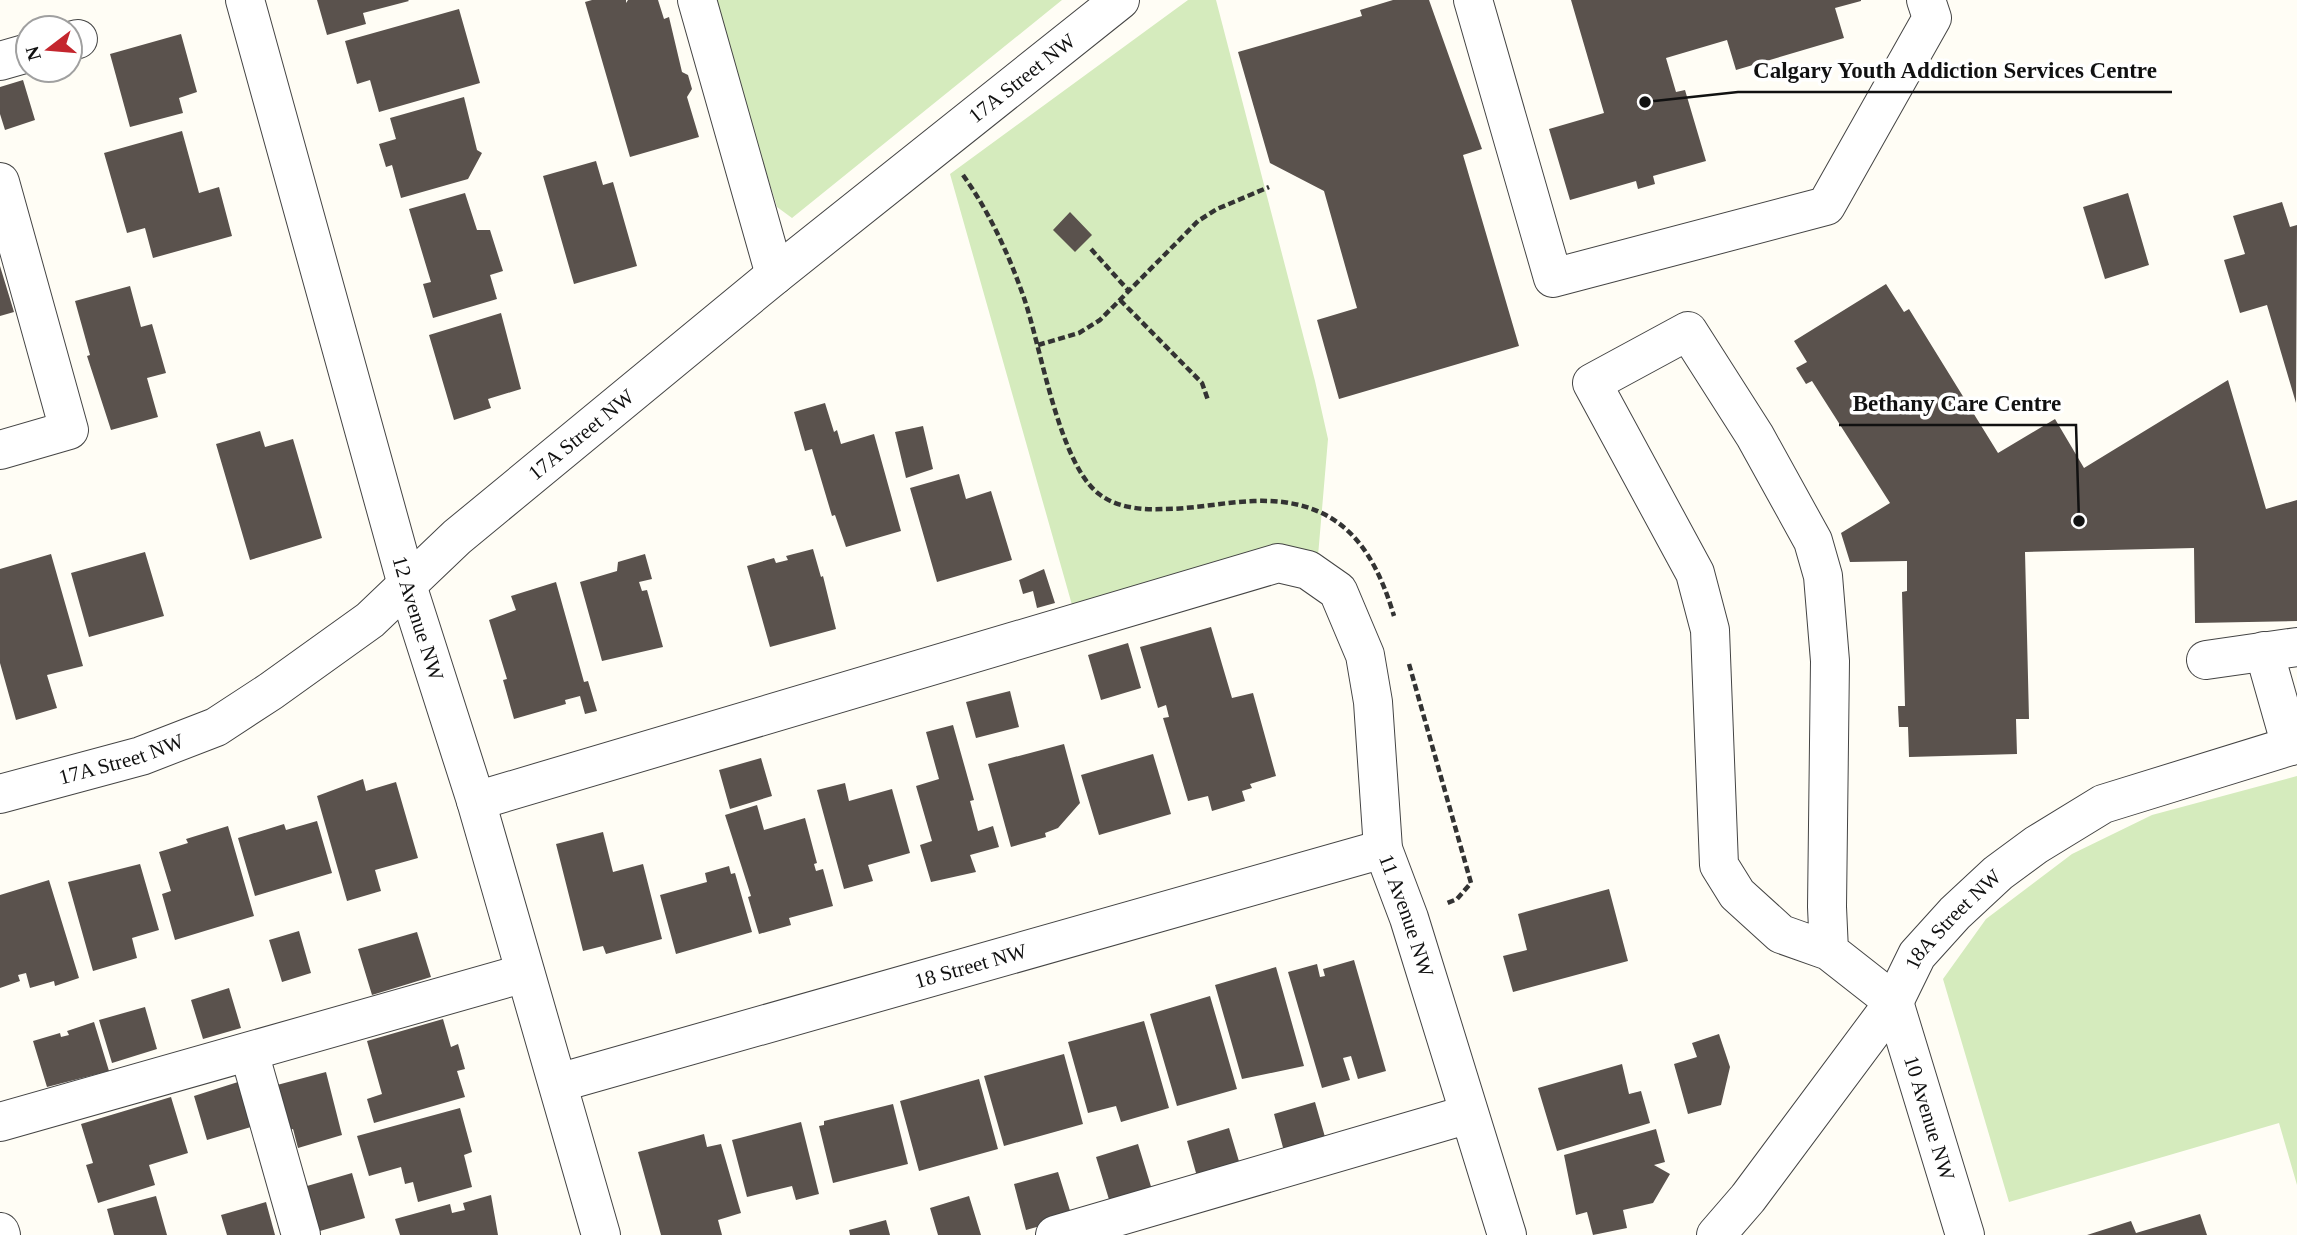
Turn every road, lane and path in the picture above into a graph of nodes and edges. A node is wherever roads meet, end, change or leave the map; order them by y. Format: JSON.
{"nodes":[{"id":1,"x":245,"y":0,"type":"edge"},
{"id":2,"x":697,"y":0,"type":"edge"},
{"id":3,"x":1120,"y":0,"type":"edge"},
{"id":4,"x":1473,"y":0,"type":"edge"},
{"id":5,"x":1926,"y":0,"type":"edge"},
{"id":6,"x":0,"y":182,"type":"edge"},
{"id":7,"x":1269,"y":187,"type":"dead end"},
{"id":8,"x":1091,"y":249,"type":"dead end"},
{"id":9,"x":775,"y":275,"type":"junction"},
{"id":10,"x":1128,"y":290,"type":"junction"},
{"id":11,"x":1120,"y":300,"type":"junction"},
{"id":12,"x":1038,"y":345,"type":"dead end"},
{"id":13,"x":1208,"y":400,"type":"dead end"},
{"id":14,"x":0,"y":450,"type":"edge"},
{"id":15,"x":407,"y":585,"type":"junction"},
{"id":16,"x":2280,"y":649,"type":"edge"},
{"id":17,"x":2206,"y":660,"type":"dead end"},
{"id":18,"x":2294,"y":745,"type":"edge"},
{"id":19,"x":0,"y":794,"type":"edge"},
{"id":20,"x":476,"y":801,"type":"junction"},
{"id":21,"x":1383,"y":849,"type":"junction"},
{"id":22,"x":1829,"y":951,"type":"junction"},
{"id":23,"x":525,"y":973,"type":"junction"},
{"id":24,"x":1894,"y":1002,"type":"junction"},
{"id":25,"x":249,"y":1052,"type":"junction"},
{"id":26,"x":558,"y":1083,"type":"junction"},
{"id":27,"x":1469,"y":1114,"type":"junction"},
{"id":28,"x":0,"y":1122,"type":"edge"},
{"id":29,"x":302,"y":1235,"type":"edge"},
{"id":30,"x":601,"y":1235,"type":"edge"},
{"id":31,"x":1055,"y":1235,"type":"edge"},
{"id":32,"x":1507,"y":1235,"type":"edge"},
{"id":33,"x":1716,"y":1235,"type":"edge"},
{"id":34,"x":1965,"y":1235,"type":"edge"}],
"edges":[{"from":1,"to":15,"type":"street","name":"12 Avenue NW"},
{"from":2,"to":9,"type":"street"},
{"from":3,"to":9,"type":"street","name":"17A Street NW"},
{"from":4,"to":5,"type":"street"},
{"from":6,"to":14,"type":"street"},
{"from":7,"to":10,"type":"path"},
{"from":8,"to":10,"type":"path"},
{"from":9,"to":15,"type":"street","name":"17A Street NW"},
{"from":10,"to":11,"type":"path"},
{"from":11,"to":12,"type":"path"},
{"from":11,"to":13,"type":"path"},
{"from":15,"to":19,"type":"street","name":"17A Street NW"},
{"from":15,"to":20,"type":"street","name":"12 Avenue NW"},
{"from":16,"to":17,"type":"street"},
{"from":16,"to":18,"type":"street"},
{"from":18,"to":24,"type":"street","name":"18A Street NW"},
{"from":20,"to":21,"type":"street","name":"11 Avenue NW"},
{"from":20,"to":23,"type":"street","name":"12 Avenue NW"},
{"from":21,"to":26,"type":"street","name":"18 Street NW"},
{"from":21,"to":27,"type":"street","name":"11 Avenue NW"},
{"from":22,"to":22,"type":"street"},
{"from":22,"to":24,"type":"street"},
{"from":23,"to":25,"type":"street"},
{"from":23,"to":26,"type":"street","name":"12 Avenue NW"},
{"from":24,"to":33,"type":"street","name":"18A Street NW"},
{"from":24,"to":34,"type":"street","name":"10 Avenue NW"},
{"from":25,"to":28,"type":"street"},
{"from":25,"to":29,"type":"street"},
{"from":26,"to":30,"type":"street","name":"12 Avenue NW"},
{"from":27,"to":31,"type":"street"},
{"from":27,"to":32,"type":"street","name":"11 Avenue NW"}]}
